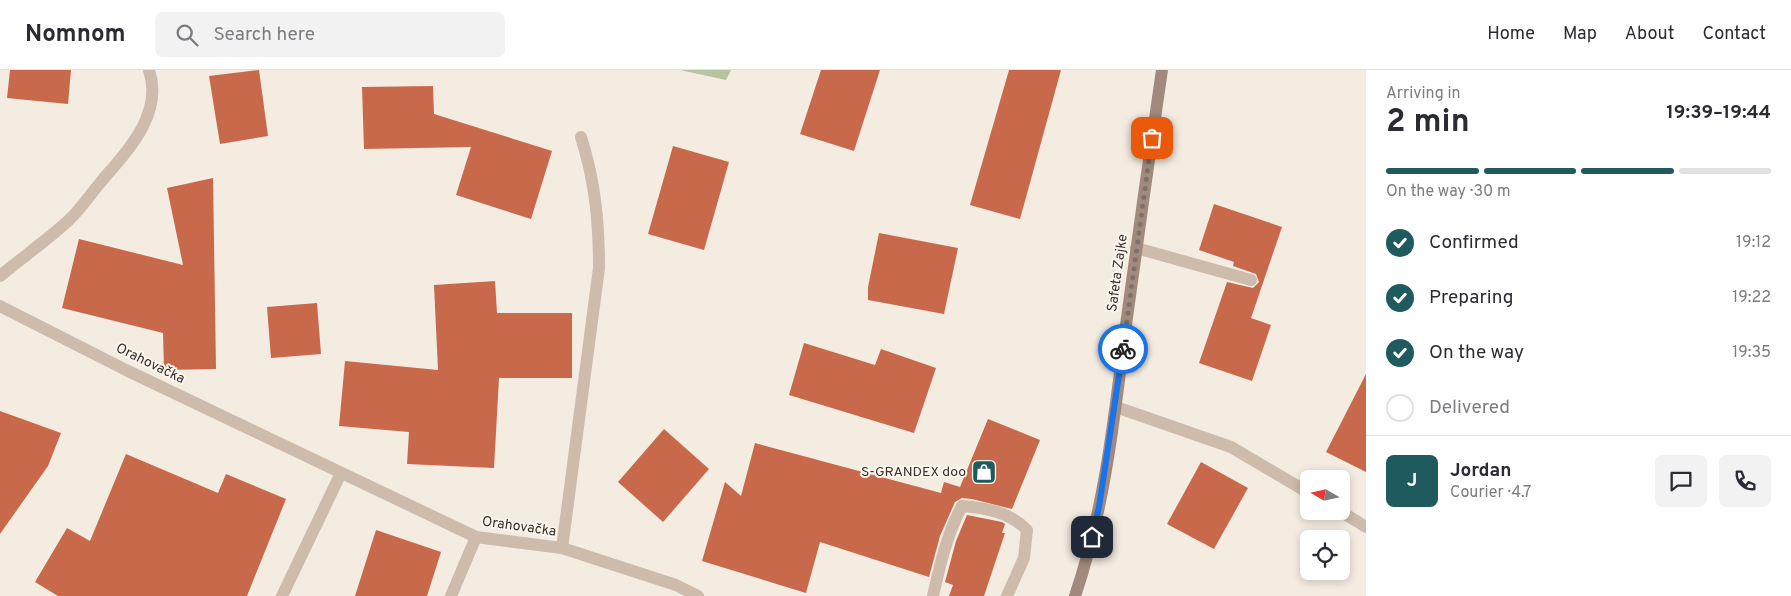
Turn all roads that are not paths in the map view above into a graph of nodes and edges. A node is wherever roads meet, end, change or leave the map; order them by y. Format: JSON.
{"nodes":[{"id":1,"x":149,"y":70,"type":"edge"},
{"id":2,"x":1162,"y":70,"type":"edge"},
{"id":3,"x":581,"y":137,"type":"dead end"},
{"id":4,"x":1136,"y":248,"type":"junction"},
{"id":5,"x":0,"y":276,"type":"edge"},
{"id":6,"x":1251,"y":280,"type":"dead end"},
{"id":7,"x":0,"y":306,"type":"edge"},
{"id":8,"x":1116,"y":407,"type":"junction"},
{"id":9,"x":341,"y":473,"type":"junction"},
{"id":10,"x":1300,"y":488,"type":"edge"},
{"id":11,"x":1350,"y":517,"type":"edge"},
{"id":12,"x":1366,"y":526,"type":"edge"},
{"id":13,"x":476,"y":537,"type":"junction"},
{"id":14,"x":562,"y":548,"type":"junction"},
{"id":15,"x":282,"y":596,"type":"edge"},
{"id":16,"x":451,"y":596,"type":"edge"},
{"id":17,"x":698,"y":596,"type":"edge"},
{"id":18,"x":933,"y":596,"type":"edge"},
{"id":19,"x":1007,"y":596,"type":"edge"},
{"id":20,"x":1075,"y":596,"type":"edge"}],
"edges":[{"from":1,"to":5,"type":"street"},
{"from":2,"to":4,"type":"main road","name":"Safeta Zajke"},
{"from":3,"to":14,"type":"street"},
{"from":4,"to":6,"type":"street"},
{"from":4,"to":8,"type":"main road","name":"Safeta Zajke"},
{"from":7,"to":9,"type":"street","name":"Orahovačka"},
{"from":8,"to":10,"type":"street"},
{"from":8,"to":20,"type":"main road","name":"Safeta Zajke"},
{"from":9,"to":13,"type":"street","name":"Orahovačka"},
{"from":9,"to":15,"type":"street"},
{"from":11,"to":12,"type":"street"},
{"from":13,"to":14,"type":"street","name":"Orahovačka"},
{"from":13,"to":16,"type":"street"},
{"from":14,"to":17,"type":"street","name":"Orahovačka"},
{"from":18,"to":19,"type":"street"}]}
